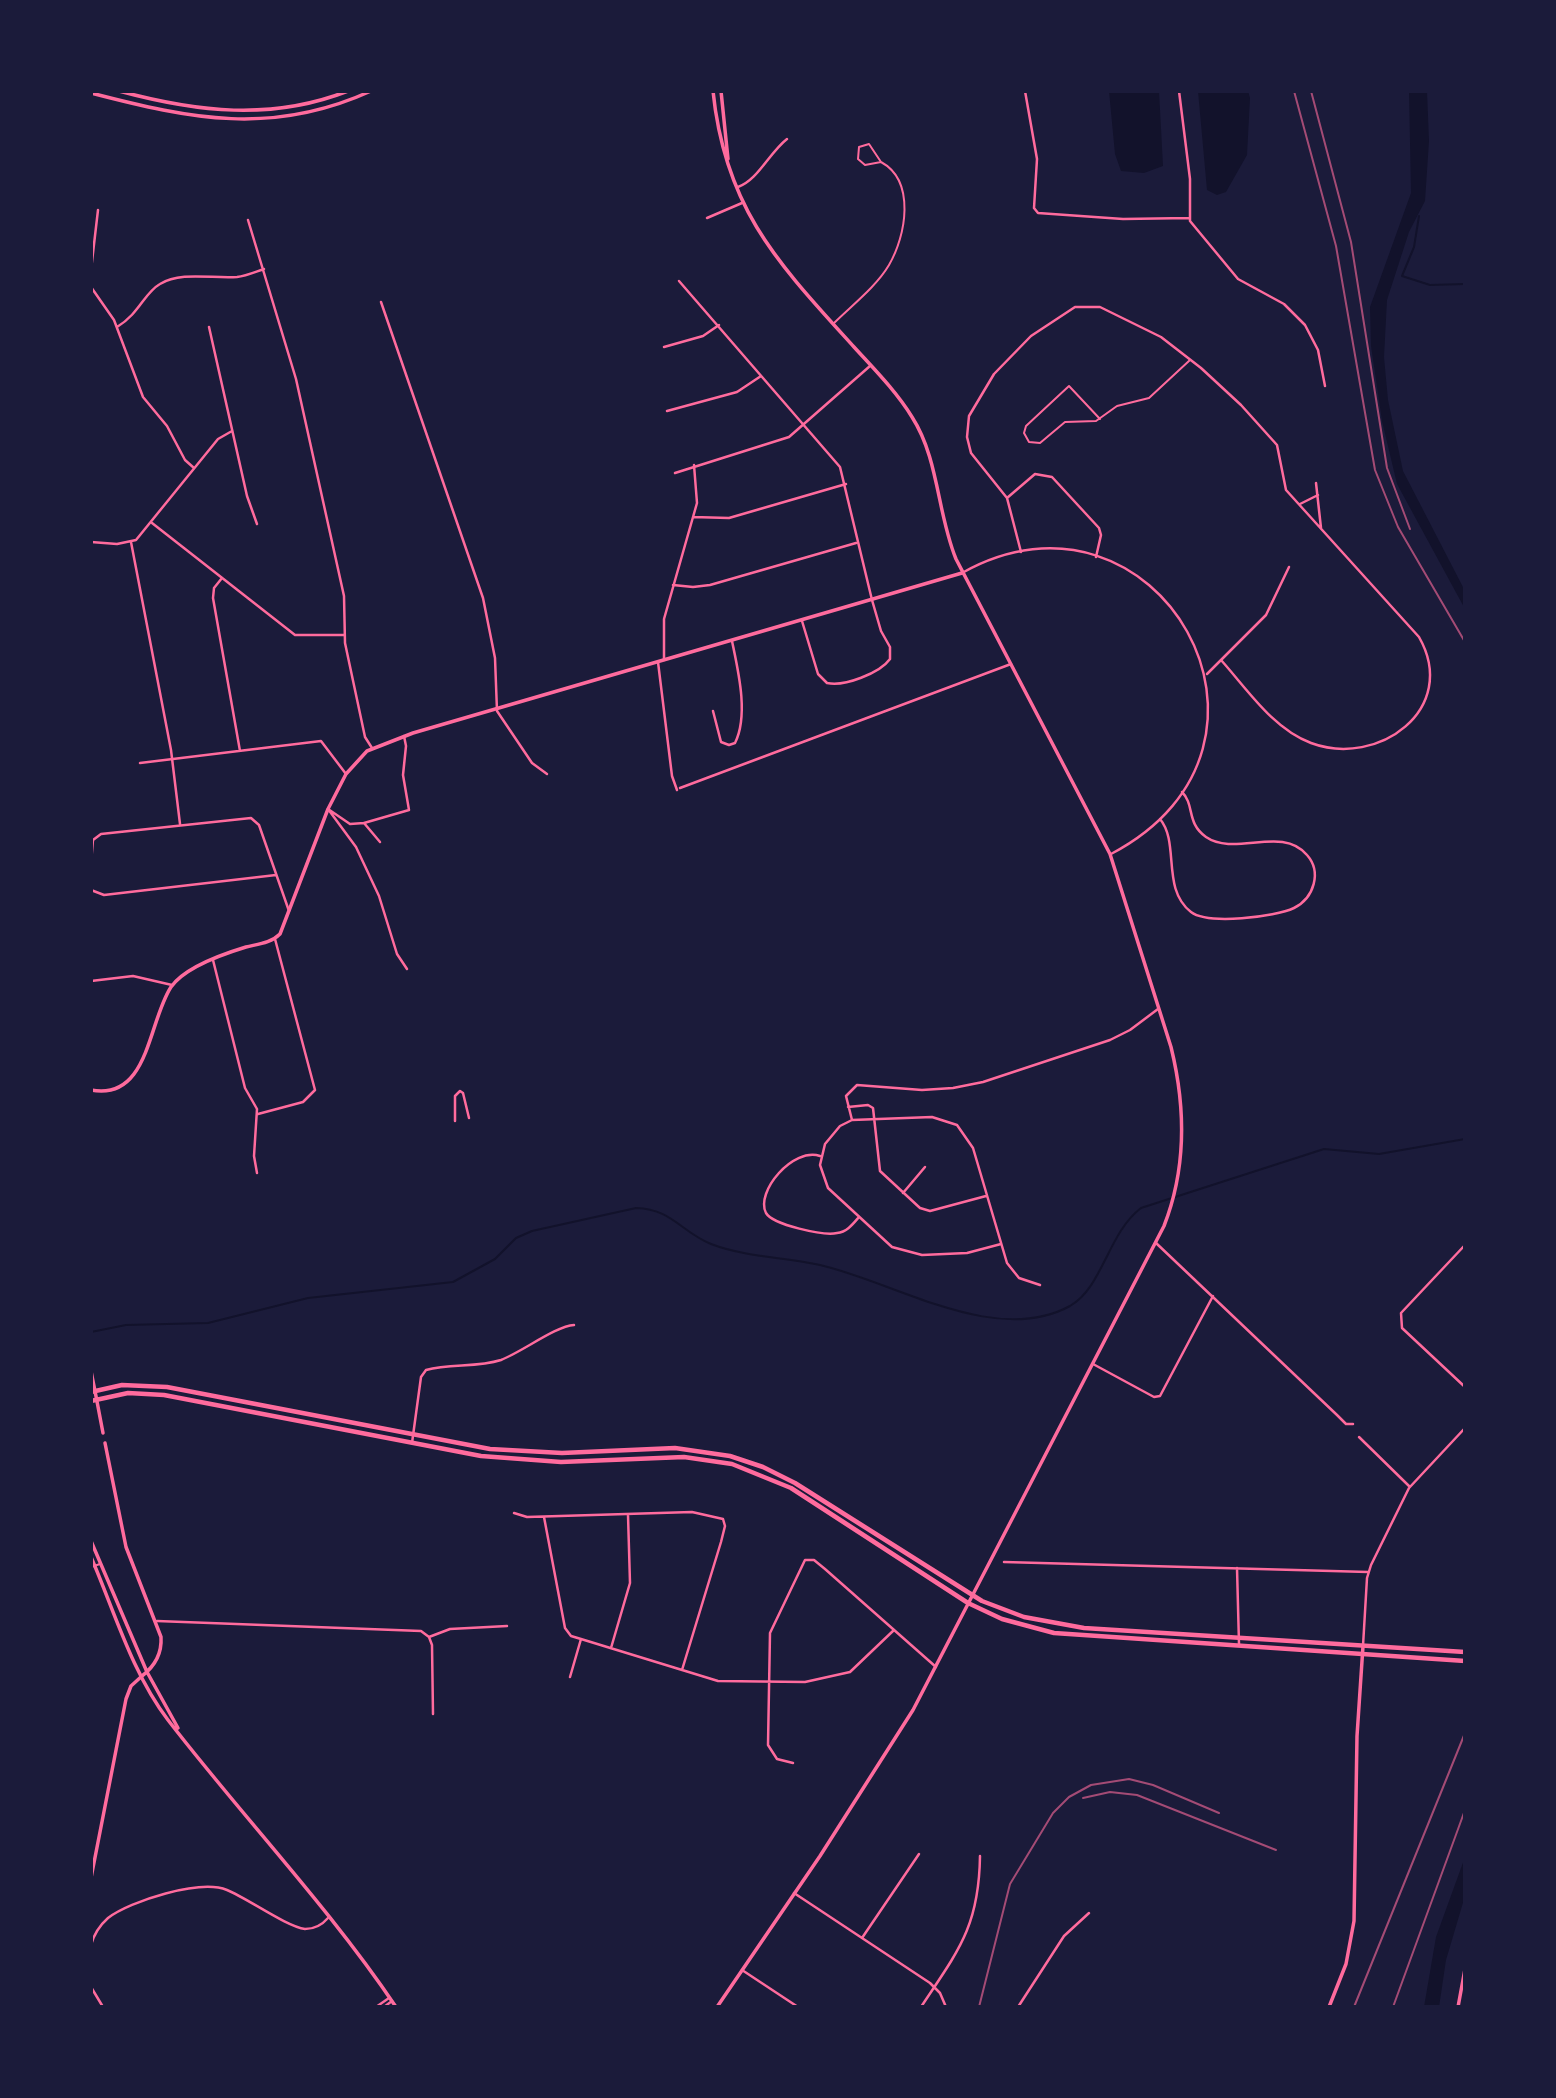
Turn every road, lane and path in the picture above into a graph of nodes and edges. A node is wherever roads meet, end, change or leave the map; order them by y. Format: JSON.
{"nodes":[{"id":1,"x":119,"y":91,"type":"edge"},
{"id":2,"x":348,"y":91,"type":"edge"},
{"id":3,"x":371,"y":91,"type":"edge"},
{"id":4,"x":713,"y":91,"type":"edge"},
{"id":5,"x":721,"y":91,"type":"edge"},
{"id":6,"x":1025,"y":91,"type":"edge"},
{"id":7,"x":1178,"y":91,"type":"edge"},
{"id":8,"x":91,"y":93,"type":"edge"},
{"id":9,"x":787,"y":139,"type":"dead end"},
{"id":10,"x":881,"y":162,"type":"junction"},
{"id":11,"x":728,"y":165,"type":"junction"},
{"id":12,"x":736,"y":187,"type":"junction"},
{"id":13,"x":742,"y":203,"type":"junction"},
{"id":14,"x":98,"y":211,"type":"dead end"},
{"id":15,"x":707,"y":218,"type":"dead end"},
{"id":16,"x":1189,"y":218,"type":"junction"},
{"id":17,"x":248,"y":220,"type":"dead end"},
{"id":18,"x":264,"y":269,"type":"junction"},
{"id":19,"x":91,"y":270,"type":"edge"},
{"id":20,"x":679,"y":281,"type":"dead end"},
{"id":21,"x":91,"y":287,"type":"edge"},
{"id":22,"x":381,"y":302,"type":"dead end"},
{"id":23,"x":833,"y":324,"type":"junction"},
{"id":24,"x":719,"y":326,"type":"junction"},
{"id":25,"x":117,"y":327,"type":"junction"},
{"id":26,"x":209,"y":327,"type":"dead end"},
{"id":27,"x":664,"y":347,"type":"dead end"},
{"id":28,"x":1191,"y":360,"type":"junction"},
{"id":29,"x":870,"y":366,"type":"junction"},
{"id":30,"x":761,"y":375,"type":"junction"},
{"id":31,"x":1325,"y":386,"type":"dead end"},
{"id":32,"x":667,"y":411,"type":"dead end"},
{"id":33,"x":1100,"y":419,"type":"junction"},
{"id":34,"x":805,"y":424,"type":"junction"},
{"id":35,"x":233,"y":432,"type":"junction"},
{"id":36,"x":694,"y":465,"type":"junction"},
{"id":37,"x":194,"y":468,"type":"junction"},
{"id":38,"x":675,"y":473,"type":"dead end"},
{"id":39,"x":1316,"y":483,"type":"dead end"},
{"id":40,"x":846,"y":484,"type":"junction"},
{"id":41,"x":1318,"y":495,"type":"junction"},
{"id":42,"x":1007,"y":498,"type":"junction"},
{"id":43,"x":1300,"y":504,"type":"junction"},
{"id":44,"x":693,"y":517,"type":"junction"},
{"id":45,"x":152,"y":523,"type":"junction"},
{"id":46,"x":257,"y":523,"type":"dead end"},
{"id":47,"x":1321,"y":528,"type":"junction"},
{"id":48,"x":91,"y":542,"type":"edge"},
{"id":49,"x":131,"y":542,"type":"junction"},
{"id":50,"x":857,"y":542,"type":"junction"},
{"id":51,"x":1021,"y":552,"type":"junction"},
{"id":52,"x":1096,"y":557,"type":"junction"},
{"id":53,"x":1289,"y":567,"type":"dead end"},
{"id":54,"x":962,"y":573,"type":"junction"},
{"id":55,"x":222,"y":578,"type":"junction"},
{"id":56,"x":673,"y":585,"type":"junction"},
{"id":57,"x":872,"y":600,"type":"junction"},
{"id":58,"x":802,"y":621,"type":"junction"},
{"id":59,"x":344,"y":635,"type":"junction"},
{"id":60,"x":732,"y":641,"type":"junction"},
{"id":61,"x":664,"y":660,"type":"junction"},
{"id":62,"x":1221,"y":660,"type":"junction"},
{"id":63,"x":658,"y":662,"type":"junction"},
{"id":64,"x":1011,"y":664,"type":"junction"},
{"id":65,"x":1206,"y":676,"type":"junction"},
{"id":66,"x":497,"y":709,"type":"junction"},
{"id":67,"x":713,"y":711,"type":"dead end"},
{"id":68,"x":404,"y":736,"type":"junction"},
{"id":69,"x":372,"y":748,"type":"junction"},
{"id":70,"x":240,"y":751,"type":"junction"},
{"id":71,"x":172,"y":759,"type":"junction"},
{"id":72,"x":140,"y":763,"type":"dead end"},
{"id":73,"x":346,"y":774,"type":"junction"},
{"id":74,"x":547,"y":774,"type":"dead end"},
{"id":75,"x":1181,"y":791,"type":"junction"},
{"id":76,"x":328,"y":809,"type":"junction"},
{"id":77,"x":1160,"y":819,"type":"junction"},
{"id":78,"x":364,"y":823,"type":"junction"},
{"id":79,"x":180,"y":824,"type":"junction"},
{"id":80,"x":380,"y":842,"type":"dead end"},
{"id":81,"x":1110,"y":854,"type":"junction"},
{"id":82,"x":91,"y":863,"type":"edge"},
{"id":83,"x":276,"y":874,"type":"junction"},
{"id":84,"x":91,"y":890,"type":"edge"},
{"id":85,"x":290,"y":912,"type":"junction"},
{"id":86,"x":275,"y":939,"type":"junction"},
{"id":87,"x":213,"y":960,"type":"junction"},
{"id":88,"x":407,"y":969,"type":"dead end"},
{"id":89,"x":91,"y":981,"type":"edge"},
{"id":90,"x":172,"y":985,"type":"junction"},
{"id":91,"x":1160,"y":1008,"type":"junction"},
{"id":92,"x":91,"y":1090,"type":"edge"},
{"id":93,"x":848,"y":1107,"type":"junction"},
{"id":94,"x":258,"y":1114,"type":"junction"},
{"id":95,"x":469,"y":1118,"type":"dead end"},
{"id":96,"x":876,"y":1118,"type":"junction"},
{"id":97,"x":852,"y":1120,"type":"junction"},
{"id":98,"x":455,"y":1121,"type":"dead end"},
{"id":99,"x":821,"y":1156,"type":"junction"},
{"id":100,"x":925,"y":1167,"type":"dead end"},
{"id":101,"x":257,"y":1173,"type":"dead end"},
{"id":102,"x":903,"y":1193,"type":"junction"},
{"id":103,"x":987,"y":1196,"type":"junction"},
{"id":104,"x":859,"y":1217,"type":"junction"},
{"id":105,"x":1156,"y":1243,"type":"junction"},
{"id":106,"x":1001,"y":1244,"type":"junction"},
{"id":107,"x":1465,"y":1245,"type":"edge"},
{"id":108,"x":1040,"y":1286,"type":"dead end"},
{"id":109,"x":1213,"y":1296,"type":"junction"},
{"id":110,"x":574,"y":1325,"type":"dead end"},
{"id":111,"x":1093,"y":1364,"type":"junction"},
{"id":112,"x":91,"y":1371,"type":"edge"},
{"id":113,"x":1465,"y":1387,"type":"edge"},
{"id":114,"x":93,"y":1392,"type":"edge"},
{"id":115,"x":94,"y":1400,"type":"edge"},
{"id":116,"x":1353,"y":1424,"type":"dead end"},
{"id":117,"x":1465,"y":1427,"type":"edge"},
{"id":118,"x":103,"y":1433,"type":"dead end"},
{"id":119,"x":414,"y":1435,"type":"junction"},
{"id":120,"x":1359,"y":1437,"type":"dead end"},
{"id":121,"x":105,"y":1443,"type":"dead end"},
{"id":122,"x":412,"y":1443,"type":"junction"},
{"id":123,"x":1410,"y":1487,"type":"junction"},
{"id":124,"x":514,"y":1513,"type":"dead end"},
{"id":125,"x":628,"y":1514,"type":"junction"},
{"id":126,"x":544,"y":1517,"type":"junction"},
{"id":127,"x":91,"y":1541,"type":"edge"},
{"id":128,"x":91,"y":1557,"type":"edge"},
{"id":129,"x":1004,"y":1562,"type":"dead end"},
{"id":130,"x":101,"y":1563,"type":"junction"},
{"id":131,"x":93,"y":1567,"type":"edge"},
{"id":132,"x":1237,"y":1568,"type":"junction"},
{"id":133,"x":1368,"y":1572,"type":"junction"},
{"id":134,"x":971,"y":1596,"type":"junction"},
{"id":135,"x":968,"y":1603,"type":"junction"},
{"id":136,"x":157,"y":1621,"type":"junction"},
{"id":137,"x":507,"y":1626,"type":"dead end"},
{"id":138,"x":894,"y":1630,"type":"junction"},
{"id":139,"x":429,"y":1637,"type":"junction"},
{"id":140,"x":1238,"y":1638,"type":"junction"},
{"id":141,"x":581,"y":1639,"type":"junction"},
{"id":142,"x":1363,"y":1646,"type":"junction"},
{"id":143,"x":1239,"y":1647,"type":"junction"},
{"id":144,"x":611,"y":1648,"type":"junction"},
{"id":145,"x":1465,"y":1652,"type":"edge"},
{"id":146,"x":1363,"y":1656,"type":"junction"},
{"id":147,"x":1465,"y":1661,"type":"edge"},
{"id":148,"x":936,"y":1667,"type":"junction"},
{"id":149,"x":682,"y":1670,"type":"junction"},
{"id":150,"x":147,"y":1672,"type":"junction"},
{"id":151,"x":142,"y":1676,"type":"junction"},
{"id":152,"x":570,"y":1677,"type":"dead end"},
{"id":153,"x":768,"y":1681,"type":"junction"},
{"id":154,"x":433,"y":1714,"type":"dead end"},
{"id":155,"x":179,"y":1730,"type":"junction"},
{"id":156,"x":793,"y":1763,"type":"dead end"},
{"id":157,"x":919,"y":1854,"type":"dead end"},
{"id":158,"x":980,"y":1856,"type":"dead end"},
{"id":159,"x":91,"y":1878,"type":"edge"},
{"id":160,"x":794,"y":1893,"type":"junction"},
{"id":161,"x":1089,"y":1913,"type":"dead end"},
{"id":162,"x":328,"y":1918,"type":"junction"},
{"id":163,"x":862,"y":1938,"type":"junction"},
{"id":164,"x":91,"y":1945,"type":"edge"},
{"id":165,"x":1465,"y":1969,"type":"edge"},
{"id":166,"x":742,"y":1970,"type":"junction"},
{"id":167,"x":934,"y":1986,"type":"junction"},
{"id":168,"x":91,"y":1987,"type":"edge"},
{"id":169,"x":391,"y":1999,"type":"junction"},
{"id":170,"x":103,"y":2007,"type":"edge"},
{"id":171,"x":376,"y":2007,"type":"edge"},
{"id":172,"x":384,"y":2007,"type":"edge"},
{"id":173,"x":396,"y":2007,"type":"edge"},
{"id":174,"x":717,"y":2007,"type":"edge"},
{"id":175,"x":798,"y":2007,"type":"edge"},
{"id":176,"x":921,"y":2007,"type":"edge"},
{"id":177,"x":946,"y":2007,"type":"edge"},
{"id":178,"x":1018,"y":2007,"type":"edge"},
{"id":179,"x":1329,"y":2007,"type":"edge"},
{"id":180,"x":1458,"y":2007,"type":"edge"}],
"edges":[{"from":1,"to":2,"type":"main road"},
{"from":3,"to":8,"type":"main road"},
{"from":4,"to":11,"type":"main road"},
{"from":5,"to":11,"type":"main road"},
{"from":6,"to":16,"type":"street"},
{"from":7,"to":16,"type":"street"},
{"from":9,"to":12,"type":"street"},
{"from":10,"to":10,"type":"lane"},
{"from":10,"to":23,"type":"lane"},
{"from":11,"to":12,"type":"main road"},
{"from":12,"to":13,"type":"main road"},
{"from":13,"to":15,"type":"street"},
{"from":13,"to":23,"type":"main road"},
{"from":14,"to":19,"type":"street"},
{"from":16,"to":31,"type":"street"},
{"from":17,"to":18,"type":"street"},
{"from":18,"to":25,"type":"street"},
{"from":18,"to":59,"type":"street"},
{"from":20,"to":24,"type":"street"},
{"from":21,"to":25,"type":"street"},
{"from":22,"to":66,"type":"street"},
{"from":23,"to":29,"type":"main road"},
{"from":24,"to":27,"type":"street"},
{"from":24,"to":30,"type":"street"},
{"from":25,"to":37,"type":"street"},
{"from":26,"to":35,"type":"street"},
{"from":28,"to":33,"type":"lane"},
{"from":28,"to":42,"type":"street"},
{"from":28,"to":43,"type":"street"},
{"from":29,"to":34,"type":"street"},
{"from":29,"to":54,"type":"main road"},
{"from":30,"to":32,"type":"street"},
{"from":30,"to":34,"type":"street"},
{"from":33,"to":33,"type":"lane"},
{"from":34,"to":36,"type":"street"},
{"from":34,"to":40,"type":"street"},
{"from":35,"to":37,"type":"street"},
{"from":35,"to":46,"type":"street"},
{"from":36,"to":38,"type":"street"},
{"from":36,"to":44,"type":"street"},
{"from":37,"to":45,"type":"street"},
{"from":39,"to":41,"type":"street"},
{"from":40,"to":44,"type":"street"},
{"from":40,"to":50,"type":"street"},
{"from":41,"to":43,"type":"street"},
{"from":41,"to":47,"type":"street"},
{"from":42,"to":51,"type":"street"},
{"from":42,"to":52,"type":"street"},
{"from":43,"to":47,"type":"street"},
{"from":44,"to":56,"type":"street"},
{"from":45,"to":49,"type":"street"},
{"from":45,"to":55,"type":"street"},
{"from":47,"to":62,"type":"street"},
{"from":48,"to":49,"type":"street"},
{"from":49,"to":71,"type":"street"},
{"from":50,"to":56,"type":"street"},
{"from":50,"to":57,"type":"street"},
{"from":51,"to":52,"type":"street"},
{"from":51,"to":54,"type":"street"},
{"from":52,"to":65,"type":"street"},
{"from":53,"to":62,"type":"street"},
{"from":54,"to":57,"type":"main road"},
{"from":54,"to":64,"type":"main road"},
{"from":55,"to":59,"type":"street"},
{"from":55,"to":70,"type":"street"},
{"from":56,"to":61,"type":"street"},
{"from":57,"to":58,"type":"main road"},
{"from":57,"to":58,"type":"street"},
{"from":58,"to":60,"type":"main road"},
{"from":59,"to":69,"type":"street"},
{"from":60,"to":61,"type":"main road"},
{"from":60,"to":67,"type":"street"},
{"from":61,"to":63,"type":"main road"},
{"from":62,"to":65,"type":"street"},
{"from":63,"to":64,"type":"street"},
{"from":63,"to":66,"type":"main road"},
{"from":64,"to":81,"type":"main road"},
{"from":65,"to":75,"type":"street"},
{"from":66,"to":68,"type":"main road"},
{"from":66,"to":74,"type":"street"},
{"from":68,"to":69,"type":"main road"},
{"from":68,"to":78,"type":"street"},
{"from":69,"to":73,"type":"main road"},
{"from":70,"to":71,"type":"street"},
{"from":70,"to":73,"type":"street"},
{"from":71,"to":72,"type":"street"},
{"from":71,"to":79,"type":"street"},
{"from":73,"to":76,"type":"main road"},
{"from":75,"to":77,"type":"street"},
{"from":75,"to":77,"type":"street"},
{"from":76,"to":78,"type":"street"},
{"from":76,"to":85,"type":"main road"},
{"from":76,"to":88,"type":"street"},
{"from":77,"to":81,"type":"street"},
{"from":78,"to":80,"type":"street"},
{"from":79,"to":82,"type":"street"},
{"from":79,"to":83,"type":"street"},
{"from":81,"to":91,"type":"main road"},
{"from":83,"to":84,"type":"street"},
{"from":83,"to":85,"type":"street"},
{"from":85,"to":86,"type":"main road"},
{"from":86,"to":87,"type":"main road"},
{"from":86,"to":94,"type":"street"},
{"from":87,"to":90,"type":"main road"},
{"from":87,"to":94,"type":"street"},
{"from":89,"to":90,"type":"street"},
{"from":90,"to":92,"type":"main road"},
{"from":91,"to":93,"type":"street"},
{"from":91,"to":105,"type":"main road"},
{"from":93,"to":96,"type":"street"},
{"from":93,"to":97,"type":"street"},
{"from":94,"to":101,"type":"street"},
{"from":95,"to":98,"type":"street"},
{"from":96,"to":97,"type":"street"},
{"from":96,"to":102,"type":"street"},
{"from":96,"to":103,"type":"street"},
{"from":97,"to":99,"type":"street"},
{"from":99,"to":104,"type":"street"},
{"from":99,"to":104,"type":"street"},
{"from":100,"to":102,"type":"street"},
{"from":102,"to":103,"type":"street"},
{"from":103,"to":106,"type":"street"},
{"from":104,"to":106,"type":"street"},
{"from":105,"to":109,"type":"street"},
{"from":105,"to":111,"type":"main road"},
{"from":106,"to":108,"type":"street"},
{"from":107,"to":113,"type":"street"},
{"from":109,"to":111,"type":"street"},
{"from":109,"to":116,"type":"street"},
{"from":110,"to":119,"type":"street"},
{"from":111,"to":134,"type":"main road"},
{"from":112,"to":114,"type":"main road"},
{"from":114,"to":115,"type":"main road"},
{"from":114,"to":119,"type":"main road"},
{"from":115,"to":118,"type":"main road"},
{"from":115,"to":122,"type":"main road"},
{"from":117,"to":123,"type":"street"},
{"from":119,"to":122,"type":"street"},
{"from":119,"to":134,"type":"main road"},
{"from":120,"to":123,"type":"street"},
{"from":121,"to":136,"type":"main road"},
{"from":122,"to":135,"type":"main road"},
{"from":123,"to":133,"type":"street"},
{"from":124,"to":126,"type":"street"},
{"from":125,"to":126,"type":"street"},
{"from":125,"to":144,"type":"street"},
{"from":125,"to":149,"type":"street"},
{"from":126,"to":141,"type":"street"},
{"from":127,"to":130,"type":"main road"},
{"from":128,"to":131,"type":"main road"},
{"from":129,"to":132,"type":"street"},
{"from":130,"to":131,"type":"lane"},
{"from":130,"to":150,"type":"main road"},
{"from":131,"to":151,"type":"main road"},
{"from":132,"to":133,"type":"street"},
{"from":132,"to":140,"type":"street"},
{"from":133,"to":142,"type":"street"},
{"from":134,"to":135,"type":"main road"},
{"from":134,"to":140,"type":"main road"},
{"from":135,"to":143,"type":"main road"},
{"from":135,"to":148,"type":"main road"},
{"from":136,"to":139,"type":"street"},
{"from":136,"to":150,"type":"main road"},
{"from":137,"to":139,"type":"street"},
{"from":138,"to":148,"type":"street"},
{"from":138,"to":153,"type":"street"},
{"from":138,"to":153,"type":"street"},
{"from":139,"to":154,"type":"street"},
{"from":140,"to":142,"type":"main road"},
{"from":140,"to":143,"type":"street"},
{"from":141,"to":144,"type":"street"},
{"from":141,"to":152,"type":"street"},
{"from":142,"to":145,"type":"main road"},
{"from":142,"to":146,"type":"main road"},
{"from":143,"to":146,"type":"main road"},
{"from":144,"to":149,"type":"street"},
{"from":146,"to":147,"type":"main road"},
{"from":146,"to":179,"type":"main road"},
{"from":148,"to":160,"type":"main road"},
{"from":149,"to":153,"type":"street"},
{"from":150,"to":151,"type":"main road"},
{"from":150,"to":155,"type":"main road"},
{"from":151,"to":155,"type":"main road"},
{"from":151,"to":159,"type":"main road"},
{"from":153,"to":156,"type":"street"},
{"from":155,"to":162,"type":"main road"},
{"from":157,"to":163,"type":"street"},
{"from":158,"to":167,"type":"street"},
{"from":160,"to":163,"type":"street"},
{"from":160,"to":166,"type":"main road"},
{"from":161,"to":178,"type":"street"},
{"from":162,"to":164,"type":"street"},
{"from":162,"to":169,"type":"main road"},
{"from":163,"to":167,"type":"street"},
{"from":165,"to":180,"type":"main road"},
{"from":166,"to":174,"type":"main road"},
{"from":166,"to":175,"type":"street"},
{"from":167,"to":176,"type":"street"},
{"from":167,"to":177,"type":"street"},
{"from":168,"to":170,"type":"street"},
{"from":169,"to":171,"type":"street"},
{"from":169,"to":172,"type":"street"},
{"from":169,"to":173,"type":"main road"}]}
